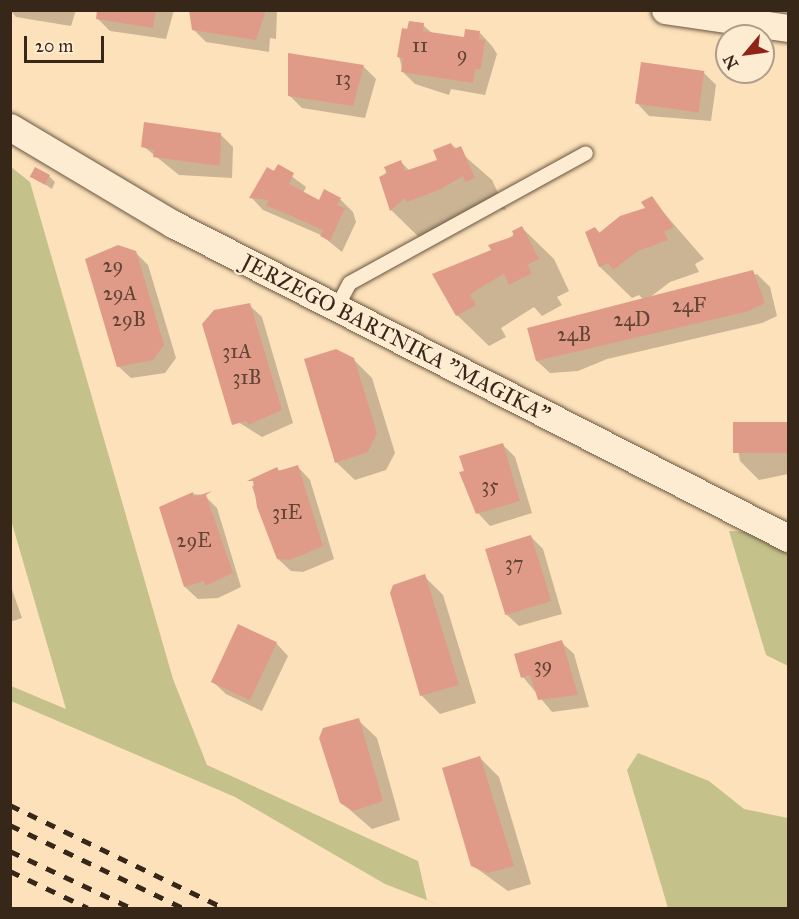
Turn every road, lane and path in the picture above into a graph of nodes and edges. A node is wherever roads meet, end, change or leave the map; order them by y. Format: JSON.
{"nodes":[{"id":1,"x":665,"y":10,"type":"edge"},
{"id":2,"x":789,"y":28,"type":"edge"},
{"id":3,"x":10,"y":127,"type":"edge"},
{"id":4,"x":586,"y":153,"type":"dead end"},
{"id":5,"x":337,"y":307,"type":"junction"},
{"id":6,"x":789,"y":538,"type":"edge"}],
"edges":[{"from":1,"to":2,"type":"street"},
{"from":3,"to":5,"type":"street","name":"JERZEGO BARTNIKA \"MAGIKA\""},
{"from":4,"to":5,"type":"lane"},
{"from":5,"to":6,"type":"street","name":"JERZEGO BARTNIKA \"MAGIKA\""}]}
